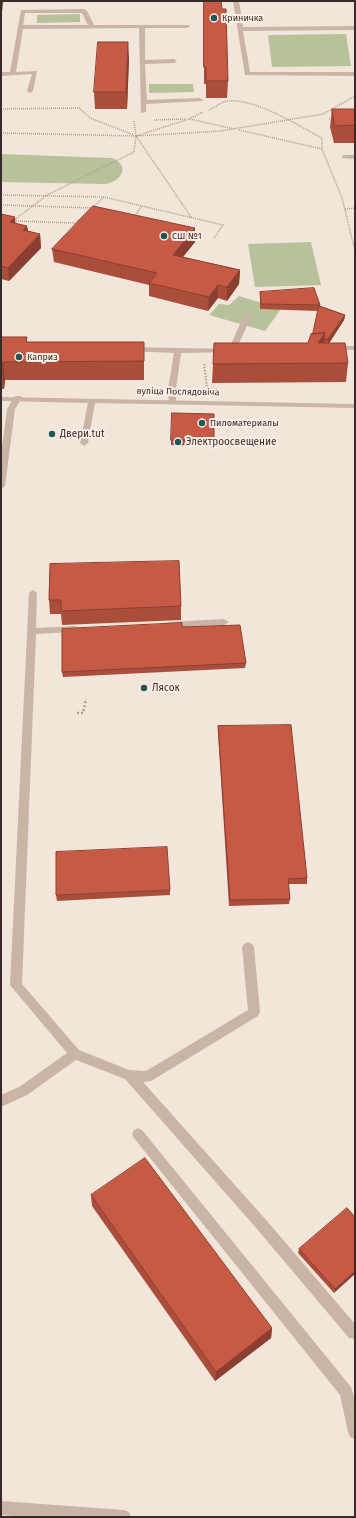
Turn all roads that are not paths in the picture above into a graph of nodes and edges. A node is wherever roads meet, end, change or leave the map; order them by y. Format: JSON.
{"nodes":[{"id":1,"x":236,"y":1,"type":"edge"},
{"id":2,"x":187,"y":26,"type":"dead end"},
{"id":3,"x":20,"y":27,"type":"junction"},
{"id":4,"x":92,"y":27,"type":"junction"},
{"id":5,"x":142,"y":27,"type":"junction"},
{"id":6,"x":355,"y":28,"type":"edge"},
{"id":7,"x":240,"y":29,"type":"junction"},
{"id":8,"x":174,"y":61,"type":"dead end"},
{"id":9,"x":142,"y":62,"type":"junction"},
{"id":10,"x":1,"y":74,"type":"edge"},
{"id":11,"x":13,"y":74,"type":"junction"},
{"id":12,"x":355,"y":74,"type":"edge"},
{"id":13,"x":30,"y":91,"type":"dead end"},
{"id":14,"x":200,"y":100,"type":"dead end"},
{"id":15,"x":144,"y":102,"type":"junction"},
{"id":16,"x":143,"y":112,"type":"dead end"},
{"id":17,"x":344,"y":157,"type":"dead end"},
{"id":18,"x":355,"y":157,"type":"edge"},
{"id":19,"x":248,"y":315,"type":"dead end"},
{"id":20,"x":124,"y":348,"type":"edge"},
{"id":21,"x":324,"y":348,"type":"edge"},
{"id":22,"x":355,"y":348,"type":"edge"},
{"id":23,"x":178,"y":350,"type":"junction"},
{"id":24,"x":18,"y":398,"type":"junction"},
{"id":25,"x":1,"y":399,"type":"edge"},
{"id":26,"x":92,"y":400,"type":"junction"},
{"id":27,"x":173,"y":402,"type":"junction"},
{"id":28,"x":355,"y":406,"type":"edge"},
{"id":29,"x":84,"y":442,"type":"dead end"},
{"id":30,"x":1,"y":486,"type":"edge"},
{"id":31,"x":33,"y":593,"type":"dead end"},
{"id":32,"x":224,"y":622,"type":"dead end"},
{"id":33,"x":162,"y":625,"type":"edge"},
{"id":34,"x":85,"y":629,"type":"edge"},
{"id":35,"x":31,"y":631,"type":"junction"},
{"id":36,"x":248,"y":947,"type":"dead end"},
{"id":37,"x":74,"y":1054,"type":"junction"},
{"id":38,"x":129,"y":1075,"type":"junction"},
{"id":39,"x":1,"y":1101,"type":"edge"},
{"id":40,"x":138,"y":1134,"type":"dead end"},
{"id":41,"x":354,"y":1332,"type":"dead end"},
{"id":42,"x":355,"y":1432,"type":"edge"},
{"id":43,"x":1,"y":1508,"type":"edge"},
{"id":44,"x":124,"y":1517,"type":"edge"}],
"edges":[{"from":1,"to":7,"type":"street"},
{"from":2,"to":5,"type":"street"},
{"from":3,"to":4,"type":"street"},
{"from":3,"to":4,"type":"street"},
{"from":3,"to":11,"type":"street"},
{"from":4,"to":5,"type":"street"},
{"from":5,"to":9,"type":"street"},
{"from":6,"to":7,"type":"street"},
{"from":7,"to":12,"type":"street"},
{"from":8,"to":9,"type":"street"},
{"from":9,"to":15,"type":"street"},
{"from":10,"to":11,"type":"street"},
{"from":11,"to":13,"type":"street"},
{"from":14,"to":15,"type":"street"},
{"from":15,"to":16,"type":"street"},
{"from":17,"to":18,"type":"street"},
{"from":19,"to":23,"type":"street"},
{"from":20,"to":23,"type":"street"},
{"from":21,"to":22,"type":"street"},
{"from":23,"to":27,"type":"street"},
{"from":24,"to":25,"type":"street","name":"вуліца Послядовіча"},
{"from":24,"to":26,"type":"street","name":"вуліца Послядовіча"},
{"from":24,"to":30,"type":"street"},
{"from":26,"to":27,"type":"street","name":"вуліца Послядовіча"},
{"from":26,"to":29,"type":"street"},
{"from":27,"to":28,"type":"street","name":"вуліца Послядовіча"},
{"from":31,"to":35,"type":"street"},
{"from":32,"to":33,"type":"street"},
{"from":34,"to":35,"type":"street"},
{"from":35,"to":37,"type":"street"},
{"from":36,"to":38,"type":"street"},
{"from":37,"to":38,"type":"street"},
{"from":37,"to":39,"type":"street"},
{"from":38,"to":41,"type":"street"},
{"from":40,"to":42,"type":"street"},
{"from":43,"to":44,"type":"street"}]}
